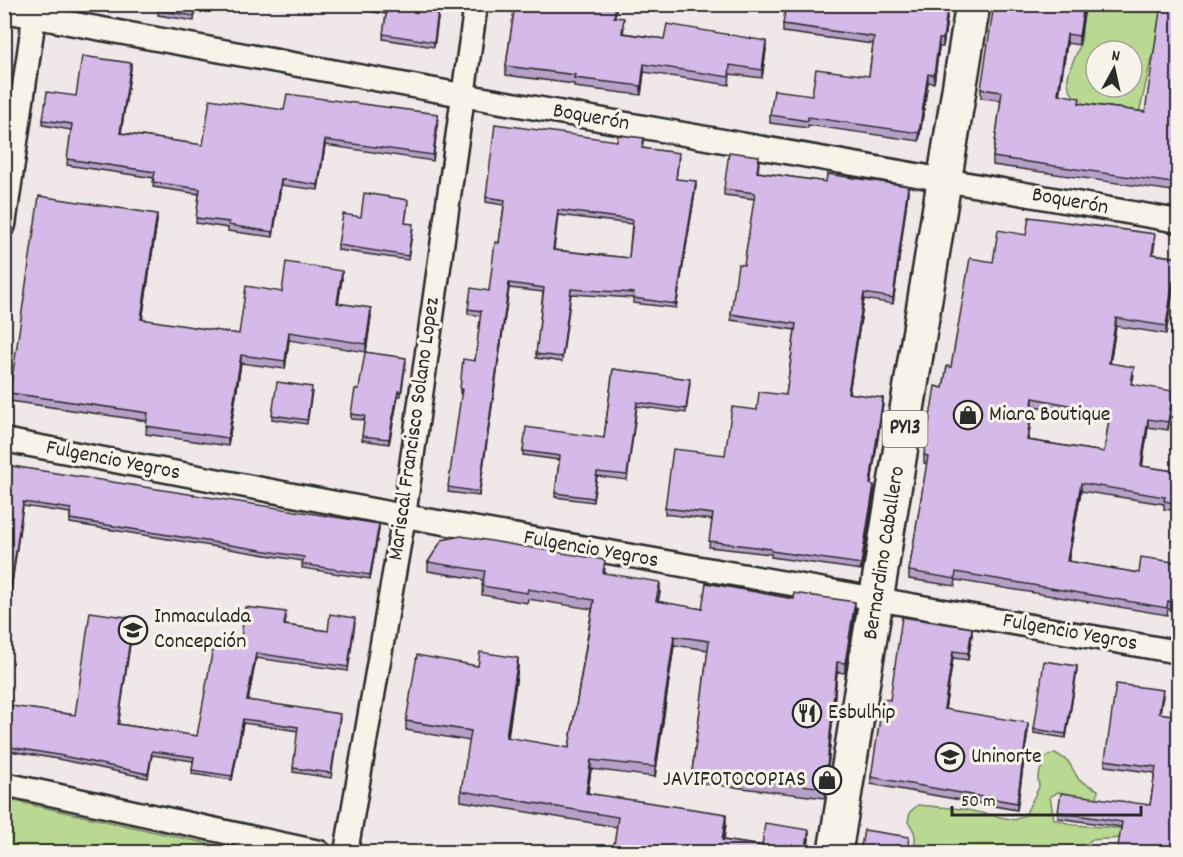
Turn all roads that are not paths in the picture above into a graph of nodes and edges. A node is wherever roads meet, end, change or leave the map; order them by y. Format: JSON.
{"nodes":[{"id":1,"x":476,"y":4,"type":"edge"},
{"id":2,"x":973,"y":4,"type":"edge"},
{"id":3,"x":35,"y":10,"type":"edge"},
{"id":4,"x":4,"y":11,"type":"edge"},
{"id":5,"x":462,"y":95,"type":"junction"},
{"id":6,"x":944,"y":179,"type":"junction"},
{"id":7,"x":1179,"y":221,"type":"edge"},
{"id":8,"x":4,"y":225,"type":"edge"},
{"id":9,"x":4,"y":440,"type":"edge"},
{"id":10,"x":404,"y":516,"type":"junction"},
{"id":11,"x":878,"y":600,"type":"junction"},
{"id":12,"x":1179,"y":652,"type":"edge"},
{"id":13,"x":4,"y":784,"type":"edge"},
{"id":14,"x":319,"y":852,"type":"edge"},
{"id":15,"x":346,"y":852,"type":"edge"},
{"id":16,"x":835,"y":852,"type":"edge"}],
"edges":[{"from":1,"to":5,"type":"street","name":"Mariscal Francisco Solano Lopez"},
{"from":2,"to":6,"type":"highway","name":"Bernardino Caballero","number":"PY13"},
{"from":3,"to":4,"type":"street","name":"Boquerón"},
{"from":3,"to":5,"type":"street","name":"Boquerón"},
{"from":3,"to":8,"type":"street"},
{"from":5,"to":6,"type":"street","name":"Boquerón"},
{"from":5,"to":10,"type":"street","name":"Mariscal Francisco Solano Lopez"},
{"from":6,"to":7,"type":"street","name":"Boquerón"},
{"from":6,"to":11,"type":"highway","name":"Bernardino Caballero","number":"PY13"},
{"from":9,"to":10,"type":"street","name":"Fulgencio Yegros"},
{"from":10,"to":11,"type":"street","name":"Fulgencio Yegros"},
{"from":10,"to":15,"type":"street","name":"Mariscal Francisco Solano Lopez"},
{"from":11,"to":12,"type":"street","name":"Fulgencio Yegros"},
{"from":11,"to":16,"type":"highway","name":"Bernardino Caballero","number":"PY13"},
{"from":13,"to":14,"type":"street"}]}
